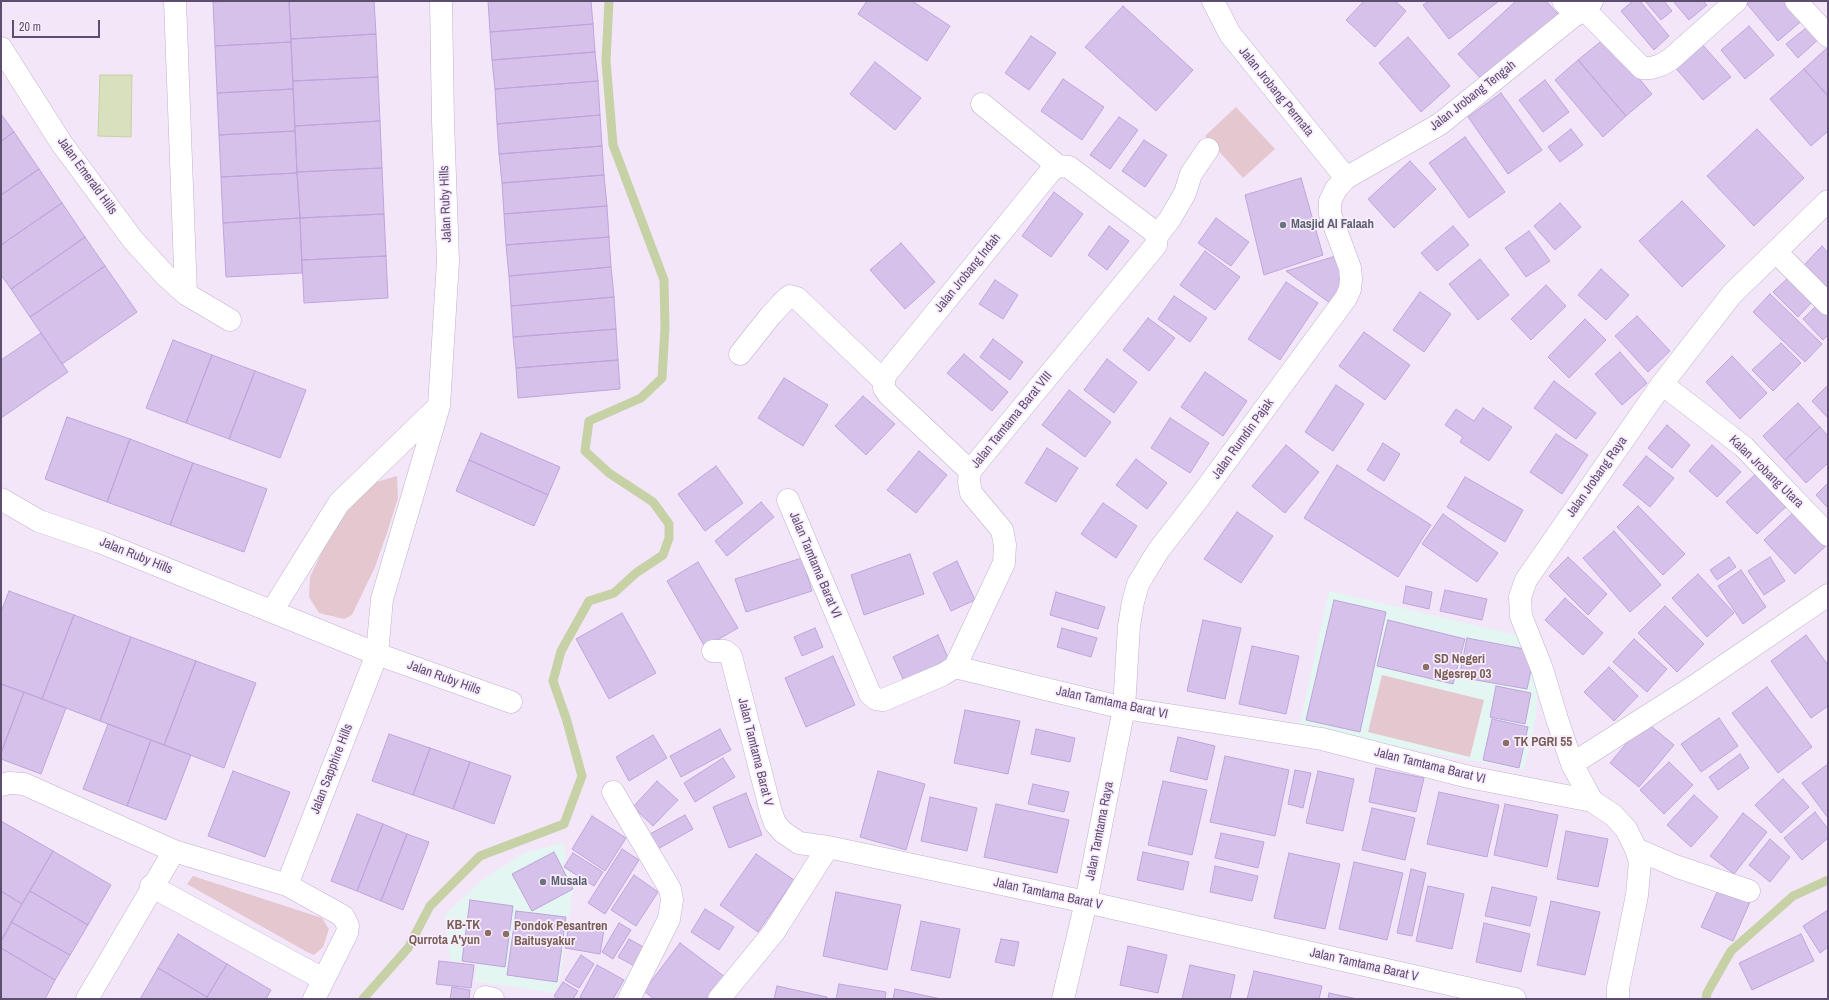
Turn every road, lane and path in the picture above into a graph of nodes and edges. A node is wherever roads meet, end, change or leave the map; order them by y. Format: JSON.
{"nodes":[{"id":1,"x":175,"y":1,"type":"edge"},
{"id":2,"x":441,"y":1,"type":"edge"},
{"id":3,"x":1214,"y":1,"type":"edge"},
{"id":4,"x":1736,"y":1,"type":"edge"},
{"id":5,"x":1796,"y":1,"type":"edge"},
{"id":6,"x":1579,"y":6,"type":"edge"},
{"id":7,"x":1828,"y":36,"type":"edge"},
{"id":8,"x":1,"y":48,"type":"edge"},
{"id":9,"x":982,"y":104,"type":"dead end"},
{"id":10,"x":1208,"y":149,"type":"dead end"},
{"id":11,"x":1058,"y":166,"type":"junction"},
{"id":12,"x":1346,"y":178,"type":"junction"},
{"id":13,"x":1828,"y":201,"type":"edge"},
{"id":14,"x":1157,"y":236,"type":"junction"},
{"id":15,"x":1776,"y":252,"type":"junction"},
{"id":16,"x":186,"y":294,"type":"junction"},
{"id":17,"x":1828,"y":304,"type":"edge"},
{"id":18,"x":230,"y":320,"type":"dead end"},
{"id":19,"x":740,"y":354,"type":"dead end"},
{"id":20,"x":884,"y":381,"type":"junction"},
{"id":21,"x":1662,"y":384,"type":"junction"},
{"id":22,"x":439,"y":406,"type":"junction"},
{"id":23,"x":970,"y":471,"type":"junction"},
{"id":24,"x":1,"y":499,"type":"edge"},
{"id":25,"x":788,"y":500,"type":"dead end"},
{"id":26,"x":1828,"y":535,"type":"edge"},
{"id":27,"x":1828,"y":596,"type":"edge"},
{"id":28,"x":272,"y":611,"type":"junction"},
{"id":29,"x":713,"y":651,"type":"dead end"},
{"id":30,"x":377,"y":654,"type":"junction"},
{"id":31,"x":955,"y":667,"type":"junction"},
{"id":32,"x":511,"y":702,"type":"dead end"},
{"id":33,"x":1124,"y":708,"type":"junction"},
{"id":34,"x":1572,"y":764,"type":"junction"},
{"id":35,"x":1,"y":785,"type":"edge"},
{"id":36,"x":613,"y":792,"type":"dead end"},
{"id":37,"x":1592,"y":801,"type":"junction"},
{"id":38,"x":828,"y":847,"type":"junction"},
{"id":39,"x":1636,"y":849,"type":"junction"},
{"id":40,"x":174,"y":850,"type":"junction"},
{"id":41,"x":287,"y":885,"type":"junction"},
{"id":42,"x":151,"y":886,"type":"junction"},
{"id":43,"x":1749,"y":891,"type":"dead end"},
{"id":44,"x":1086,"y":902,"type":"junction"},
{"id":45,"x":324,"y":979,"type":"junction"},
{"id":46,"x":87,"y":999,"type":"edge"},
{"id":47,"x":314,"y":999,"type":"edge"},
{"id":48,"x":630,"y":999,"type":"edge"},
{"id":49,"x":719,"y":999,"type":"edge"},
{"id":50,"x":1063,"y":999,"type":"edge"},
{"id":51,"x":1515,"y":999,"type":"edge"},
{"id":52,"x":1618,"y":999,"type":"edge"}],
"edges":[{"from":1,"to":16,"type":"street"},
{"from":2,"to":22,"type":"street","name":"Jalan Ruby Hills"},
{"from":3,"to":12,"type":"street","name":"Jalan Jrobang Permata"},
{"from":4,"to":6,"type":"street"},
{"from":5,"to":7,"type":"street"},
{"from":6,"to":12,"type":"street","name":"Jalan Jrobang Tengah"},
{"from":8,"to":16,"type":"street","name":"Jalan Emerald Hills"},
{"from":9,"to":11,"type":"street"},
{"from":10,"to":14,"type":"street","name":"Jalan Tamtama Barat VIII"},
{"from":11,"to":14,"type":"street"},
{"from":11,"to":20,"type":"street","name":"Jalan Jrobang Indah"},
{"from":12,"to":33,"type":"street","name":"Jalan Rumdin Pajak"},
{"from":13,"to":15,"type":"street","name":"Jalan Jrobang Raya"},
{"from":14,"to":23,"type":"street","name":"Jalan Tamtama Barat VIII"},
{"from":15,"to":17,"type":"street"},
{"from":15,"to":21,"type":"street","name":"Jalan Jrobang Raya"},
{"from":16,"to":18,"type":"street","name":"Jalan Emerald Hills"},
{"from":19,"to":20,"type":"street"},
{"from":20,"to":23,"type":"street"},
{"from":21,"to":26,"type":"street","name":"Kalan Jrobang Utara"},
{"from":21,"to":34,"type":"street","name":"Jalan Jrobang Raya"},
{"from":22,"to":28,"type":"street"},
{"from":22,"to":30,"type":"street","name":"Jalan Ruby Hills"},
{"from":23,"to":31,"type":"street","name":"Jalan Tamtama Barat VIII"},
{"from":24,"to":28,"type":"street","name":"Jalan Ruby Hills"},
{"from":25,"to":31,"type":"street","name":"Jalan Tamtama Barat VI"},
{"from":27,"to":34,"type":"street"},
{"from":28,"to":30,"type":"street","name":"Jalan Ruby Hills"},
{"from":29,"to":38,"type":"street","name":"Jalan Tamtama Barat V"},
{"from":30,"to":32,"type":"street","name":"Jalan Ruby Hills"},
{"from":30,"to":41,"type":"street","name":"Jalan Sapphire Hills"},
{"from":31,"to":33,"type":"street","name":"Jalan Tamtama Barat VI"},
{"from":33,"to":37,"type":"street","name":"Jalan Tamtama Barat VI"},
{"from":33,"to":44,"type":"street","name":"Jalan Tamtama Raya"},
{"from":34,"to":37,"type":"street","name":"Jalan Jrobang Raya"},
{"from":35,"to":40,"type":"street"},
{"from":36,"to":48,"type":"street"},
{"from":37,"to":39,"type":"street"},
{"from":38,"to":44,"type":"street","name":"Jalan Tamtama Barat V"},
{"from":38,"to":49,"type":"street"},
{"from":39,"to":43,"type":"street"},
{"from":39,"to":52,"type":"street"},
{"from":40,"to":41,"type":"street"},
{"from":40,"to":42,"type":"street"},
{"from":41,"to":45,"type":"street"},
{"from":42,"to":45,"type":"street"},
{"from":42,"to":46,"type":"street"},
{"from":44,"to":50,"type":"street","name":"Jalan Tamtama Raya"},
{"from":44,"to":51,"type":"street","name":"Jalan Tamtama Barat V"},
{"from":45,"to":47,"type":"street"}]}
